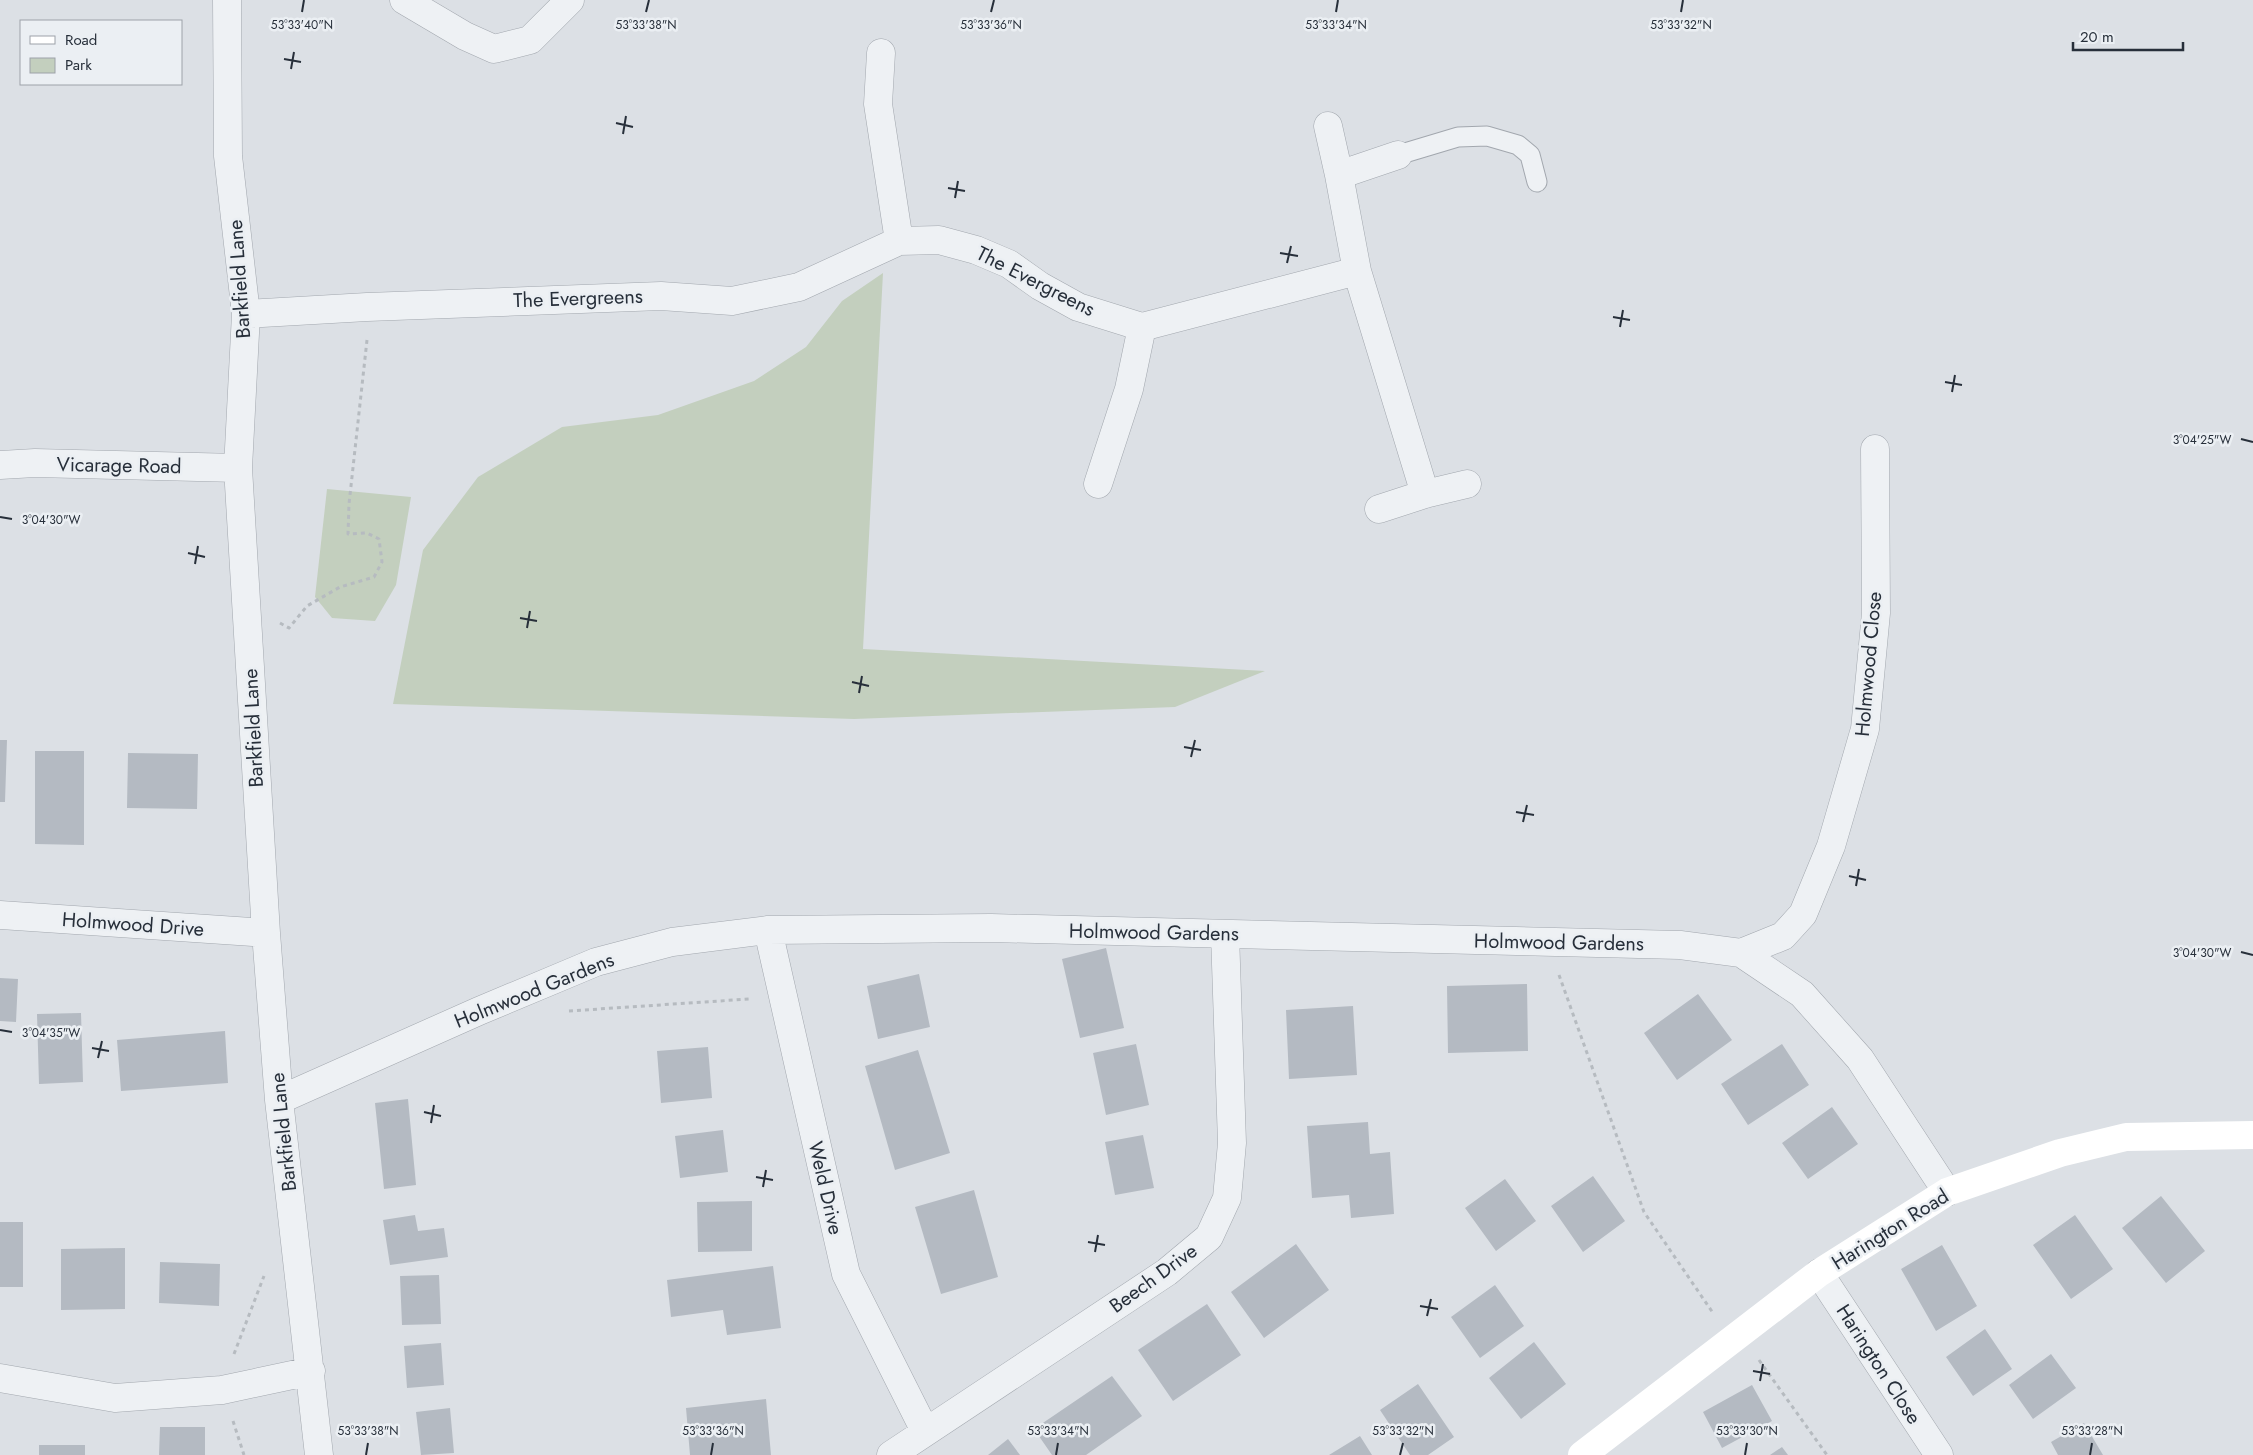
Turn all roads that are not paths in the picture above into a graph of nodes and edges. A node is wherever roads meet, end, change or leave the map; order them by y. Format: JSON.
{"nodes":[{"id":1,"x":227,"y":0,"type":"edge"},
{"id":2,"x":404,"y":0,"type":"edge"},
{"id":3,"x":570,"y":0,"type":"edge"},
{"id":4,"x":881,"y":53,"type":"dead end"},
{"id":5,"x":1328,"y":126,"type":"dead end"},
{"id":6,"x":1398,"y":154,"type":"joint"},
{"id":7,"x":1340,"y":175,"type":"junction"},
{"id":8,"x":1537,"y":182,"type":"dead end"},
{"id":9,"x":899,"y":241,"type":"junction"},
{"id":10,"x":1357,"y":271,"type":"junction"},
{"id":11,"x":246,"y":314,"type":"junction"},
{"id":12,"x":1142,"y":327,"type":"junction"},
{"id":13,"x":1875,"y":449,"type":"dead end"},
{"id":14,"x":0,"y":465,"type":"edge"},
{"id":15,"x":238,"y":468,"type":"junction"},
{"id":16,"x":1098,"y":484,"type":"dead end"},
{"id":17,"x":1467,"y":484,"type":"dead end"},
{"id":18,"x":1424,"y":494,"type":"junction"},
{"id":19,"x":1379,"y":509,"type":"dead end"},
{"id":20,"x":0,"y":915,"type":"edge"},
{"id":21,"x":768,"y":930,"type":"junction"},
{"id":22,"x":266,"y":933,"type":"junction"},
{"id":23,"x":1225,"y":934,"type":"junction"},
{"id":24,"x":1741,"y":953,"type":"junction"},
{"id":25,"x":279,"y":1100,"type":"junction"},
{"id":26,"x":2253,"y":1135,"type":"edge"},
{"id":27,"x":1947,"y":1192,"type":"junction"},
{"id":28,"x":1819,"y":1273,"type":"junction"},
{"id":29,"x":311,"y":1371,"type":"junction"},
{"id":30,"x":0,"y":1378,"type":"edge"},
{"id":31,"x":925,"y":1431,"type":"junction"},
{"id":32,"x":319,"y":1455,"type":"edge"},
{"id":33,"x":891,"y":1455,"type":"edge"},
{"id":34,"x":1582,"y":1455,"type":"edge"},
{"id":35,"x":1939,"y":1455,"type":"edge"}],
"edges":[{"from":1,"to":11,"type":"street","name":"Barkfield Lane"},
{"from":2,"to":3,"type":"street"},
{"from":4,"to":9,"type":"street"},
{"from":5,"to":7,"type":"street"},
{"from":6,"to":7,"type":"street"},
{"from":6,"to":8,"type":"lane"},
{"from":7,"to":10,"type":"street"},
{"from":9,"to":11,"type":"street","name":"The Evergreens"},
{"from":9,"to":12,"type":"street","name":"The Evergreens"},
{"from":10,"to":12,"type":"street"},
{"from":10,"to":18,"type":"street"},
{"from":11,"to":15,"type":"street","name":"Barkfield Lane"},
{"from":12,"to":16,"type":"street"},
{"from":13,"to":24,"type":"street","name":"Holmwood Close"},
{"from":14,"to":15,"type":"street","name":"Vicarage Road"},
{"from":15,"to":22,"type":"street","name":"Barkfield Lane"},
{"from":17,"to":18,"type":"street"},
{"from":18,"to":19,"type":"street"},
{"from":20,"to":22,"type":"street","name":"Holmwood Drive"},
{"from":21,"to":23,"type":"street","name":"Holmwood Gardens"},
{"from":21,"to":25,"type":"street","name":"Holmwood Gardens"},
{"from":21,"to":31,"type":"street","name":"Weld Drive"},
{"from":22,"to":25,"type":"street","name":"Barkfield Lane"},
{"from":23,"to":24,"type":"street","name":"Holmwood Gardens"},
{"from":23,"to":31,"type":"street","name":"Beech Drive"},
{"from":24,"to":27,"type":"street","name":"Holmwood Gardens"},
{"from":25,"to":29,"type":"street","name":"Barkfield Lane"},
{"from":26,"to":27,"type":"street","name":"Harington Road"},
{"from":27,"to":28,"type":"street","name":"Harington Road"},
{"from":28,"to":34,"type":"street","name":"Harington Road"},
{"from":28,"to":35,"type":"street","name":"Harington Close"},
{"from":29,"to":30,"type":"street"},
{"from":29,"to":32,"type":"street","name":"Barkfield Lane"},
{"from":31,"to":33,"type":"street","name":"Beech Drive"}]}
